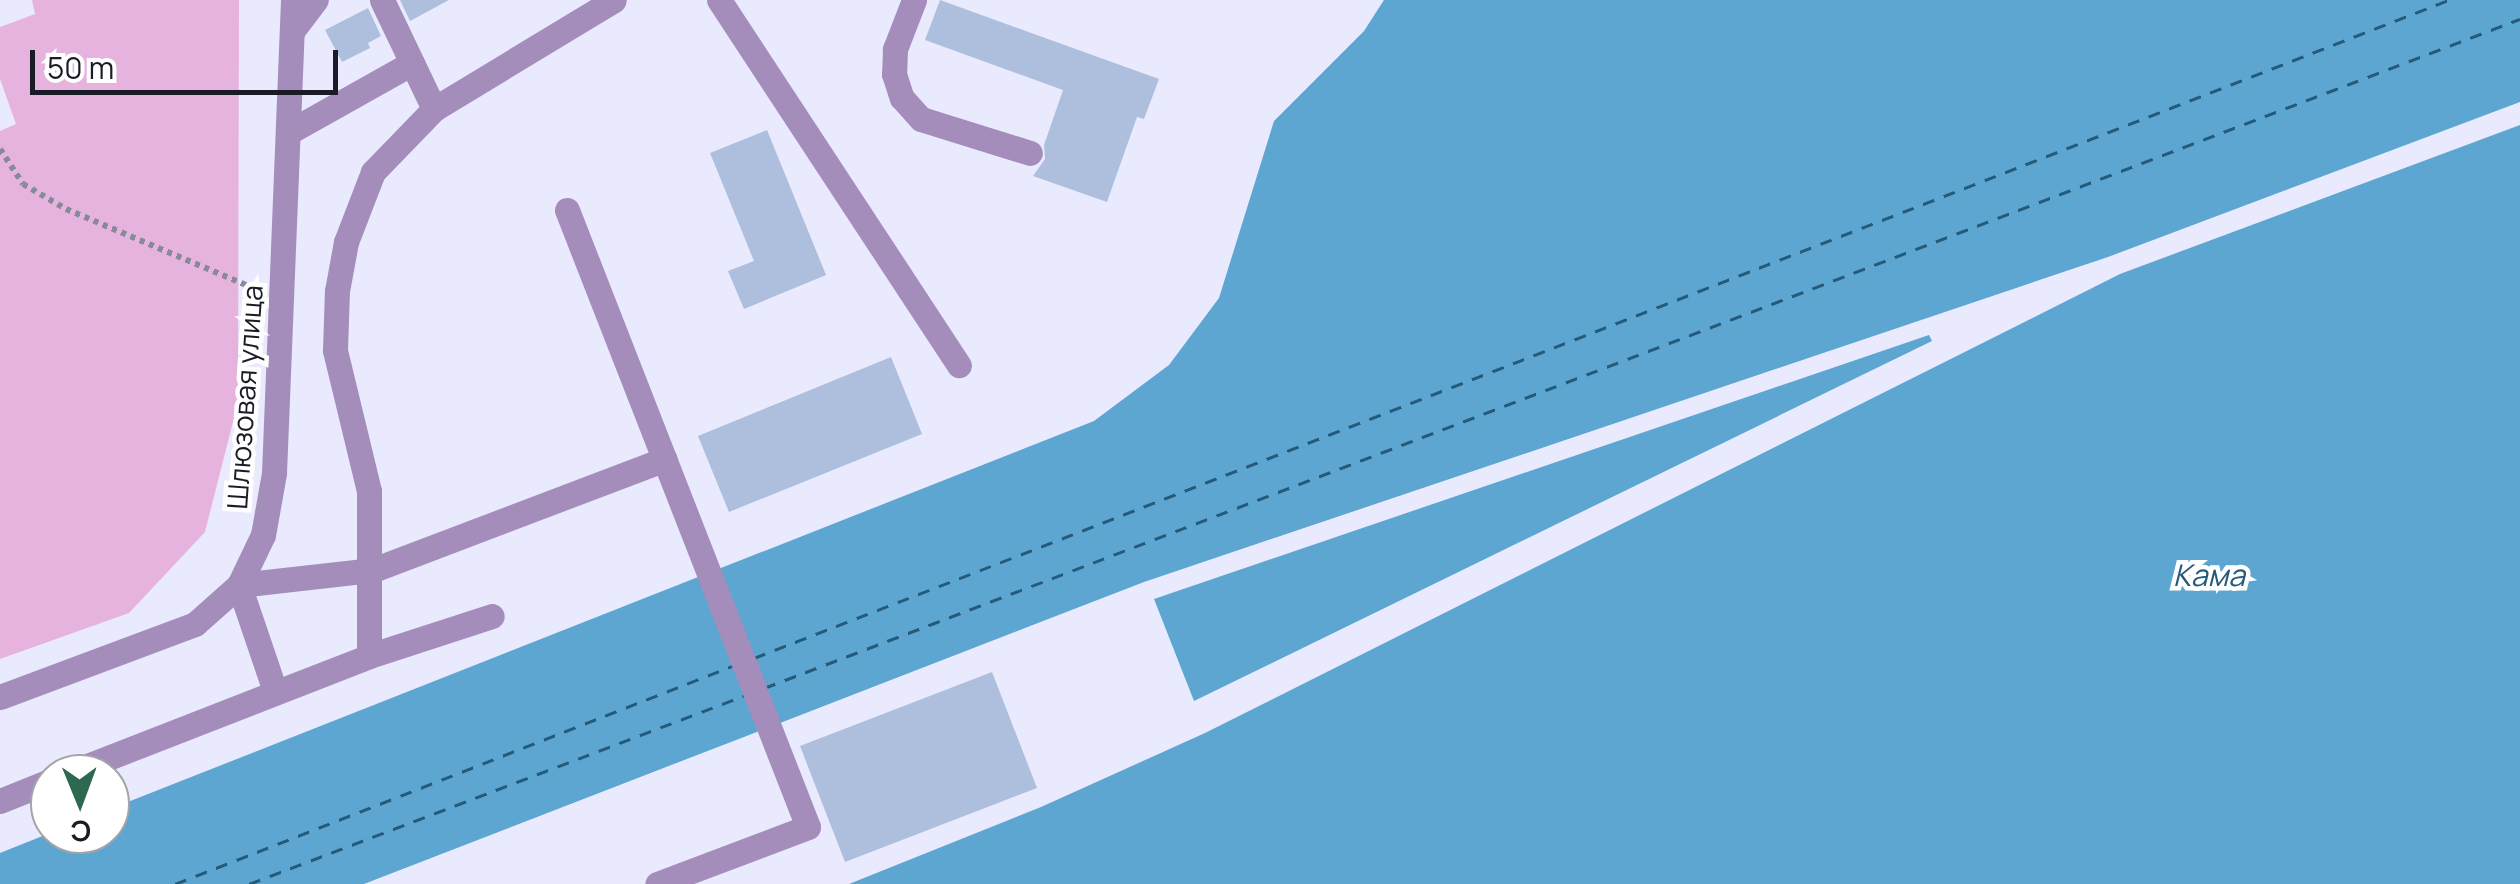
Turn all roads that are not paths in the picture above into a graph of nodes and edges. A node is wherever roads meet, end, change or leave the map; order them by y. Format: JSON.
{"nodes":[{"id":1,"x":382,"y":0,"type":"edge"},
{"id":2,"x":614,"y":0,"type":"edge"},
{"id":3,"x":719,"y":0,"type":"edge"},
{"id":4,"x":914,"y":0,"type":"edge"},
{"id":5,"x":298,"y":1,"type":"edge"},
{"id":6,"x":412,"y":63,"type":"junction"},
{"id":7,"x":434,"y":108,"type":"junction"},
{"id":8,"x":289,"y":132,"type":"junction"},
{"id":9,"x":1030,"y":153,"type":"dead end"},
{"id":10,"x":567,"y":210,"type":"dead end"},
{"id":11,"x":959,"y":365,"type":"dead end"},
{"id":12,"x":665,"y":458,"type":"junction"},
{"id":13,"x":373,"y":570,"type":"junction"},
{"id":14,"x":239,"y":585,"type":"junction"},
{"id":15,"x":492,"y":616,"type":"dead end"},
{"id":16,"x":369,"y":656,"type":"junction"},
{"id":17,"x":275,"y":692,"type":"junction"},
{"id":18,"x":0,"y":697,"type":"edge"},
{"id":19,"x":118,"y":754,"type":"edge"},
{"id":20,"x":30,"y":789,"type":"edge"},
{"id":21,"x":0,"y":801,"type":"edge"},
{"id":22,"x":657,"y":884,"type":"edge"}],
"edges":[{"from":1,"to":6,"type":"street"},
{"from":2,"to":7,"type":"street"},
{"from":3,"to":11,"type":"street"},
{"from":4,"to":9,"type":"street"},
{"from":5,"to":8,"type":"street","name":"Шлюзовая улица"},
{"from":6,"to":7,"type":"street"},
{"from":6,"to":8,"type":"street"},
{"from":7,"to":13,"type":"street"},
{"from":8,"to":14,"type":"street","name":"Шлюзовая улица"},
{"from":10,"to":12,"type":"street"},
{"from":12,"to":13,"type":"street"},
{"from":12,"to":22,"type":"street"},
{"from":13,"to":14,"type":"street"},
{"from":13,"to":16,"type":"street"},
{"from":14,"to":17,"type":"street"},
{"from":14,"to":18,"type":"street","name":"Шлюзовая улица"},
{"from":15,"to":16,"type":"street"},
{"from":16,"to":17,"type":"street"},
{"from":17,"to":19,"type":"street"},
{"from":20,"to":21,"type":"street"}]}
